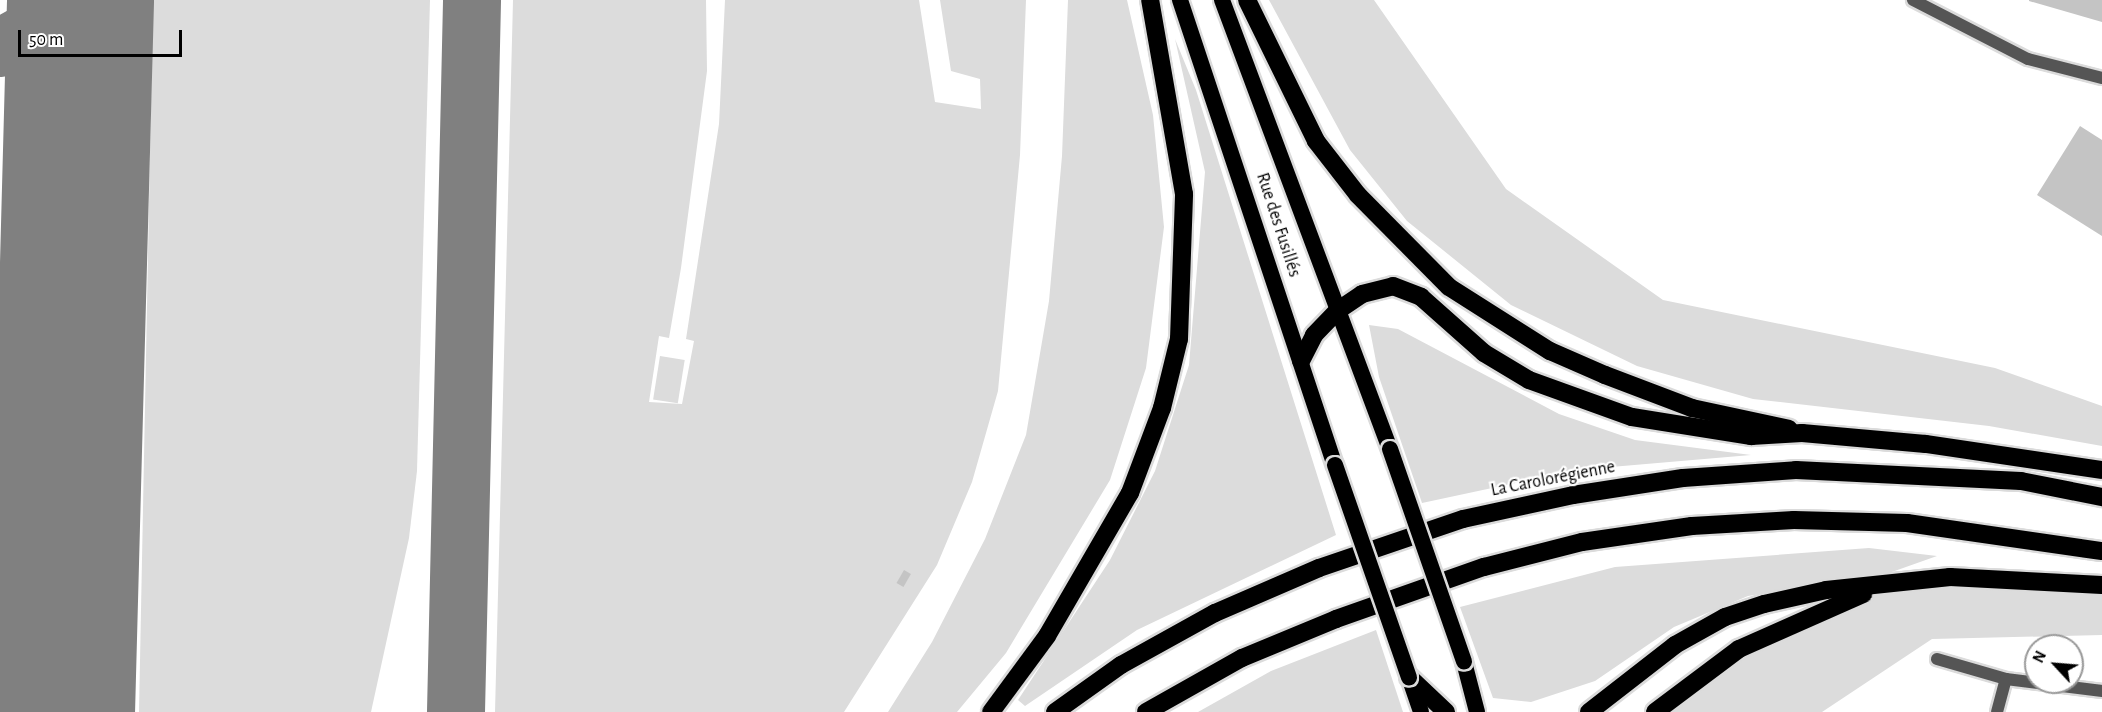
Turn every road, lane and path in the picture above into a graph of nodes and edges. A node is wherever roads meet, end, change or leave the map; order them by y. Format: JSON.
{"nodes":[{"id":1,"x":1150,"y":0,"type":"edge"},
{"id":2,"x":1180,"y":0,"type":"edge"},
{"id":3,"x":1222,"y":0,"type":"edge"},
{"id":4,"x":1247,"y":0,"type":"edge"},
{"id":5,"x":1913,"y":0,"type":"edge"},
{"id":6,"x":2102,"y":78,"type":"edge"},
{"id":7,"x":1337,"y":311,"type":"junction"},
{"id":8,"x":1301,"y":362,"type":"junction"},
{"id":9,"x":1802,"y":433,"type":"junction"},
{"id":10,"x":2102,"y":470,"type":"edge"},
{"id":11,"x":2102,"y":497,"type":"edge"},
{"id":12,"x":2102,"y":551,"type":"edge"},
{"id":13,"x":1889,"y":584,"type":"junction"},
{"id":14,"x":2102,"y":585,"type":"edge"},
{"id":15,"x":1937,"y":659,"type":"dead end"},
{"id":16,"x":1409,"y":677,"type":"junction"},
{"id":17,"x":2006,"y":679,"type":"junction"},
{"id":18,"x":2102,"y":691,"type":"edge"},
{"id":19,"x":991,"y":712,"type":"edge"},
{"id":20,"x":1055,"y":712,"type":"edge"},
{"id":21,"x":1146,"y":712,"type":"edge"},
{"id":22,"x":1421,"y":712,"type":"edge"},
{"id":23,"x":1446,"y":712,"type":"edge"},
{"id":24,"x":1477,"y":712,"type":"edge"},
{"id":25,"x":1589,"y":712,"type":"edge"},
{"id":26,"x":1655,"y":712,"type":"edge"},
{"id":27,"x":1997,"y":712,"type":"edge"}],
"edges":[{"from":1,"to":19,"type":"highway"},
{"from":2,"to":8,"type":"highway","name":"Rue des Fusillés"},
{"from":3,"to":7,"type":"highway","name":"Rue des Fusillés"},
{"from":4,"to":9,"type":"highway"},
{"from":5,"to":6,"type":"street"},
{"from":7,"to":8,"type":"highway"},
{"from":7,"to":9,"type":"highway"},
{"from":7,"to":24,"type":"highway","name":"Rue des Fusillés","bridge":true},
{"from":8,"to":16,"type":"highway","name":"Rue des Fusillés","bridge":true},
{"from":9,"to":10,"type":"highway"},
{"from":11,"to":20,"type":"highway","name":"La Carolorégienne"},
{"from":12,"to":21,"type":"highway"},
{"from":13,"to":14,"type":"highway"},
{"from":13,"to":25,"type":"highway"},
{"from":13,"to":26,"type":"highway"},
{"from":15,"to":17,"type":"street"},
{"from":16,"to":22,"type":"highway","name":"Rue des Fusillés"},
{"from":16,"to":23,"type":"highway"},
{"from":17,"to":18,"type":"street"},
{"from":17,"to":27,"type":"street"}]}
